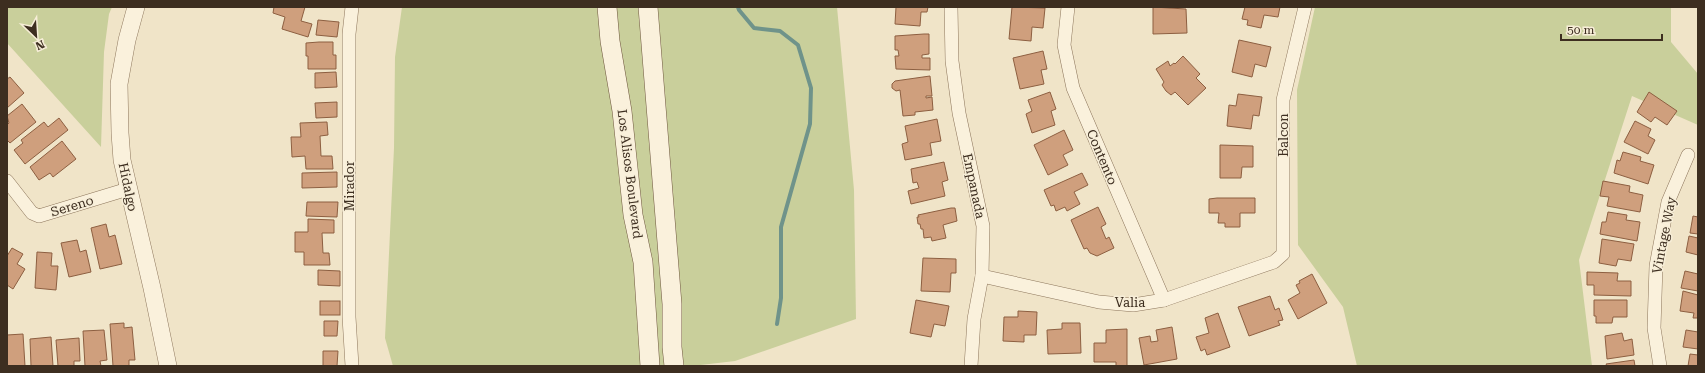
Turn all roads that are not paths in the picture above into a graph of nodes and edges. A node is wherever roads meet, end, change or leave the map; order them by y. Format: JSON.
{"nodes":[{"id":1,"x":136,"y":7,"type":"edge"},
{"id":2,"x":352,"y":7,"type":"edge"},
{"id":3,"x":607,"y":7,"type":"edge"},
{"id":4,"x":648,"y":7,"type":"edge"},
{"id":5,"x":951,"y":7,"type":"edge"},
{"id":6,"x":1068,"y":7,"type":"edge"},
{"id":7,"x":1305,"y":7,"type":"edge"},
{"id":8,"x":1688,"y":155,"type":"dead end"},
{"id":9,"x":7,"y":182,"type":"edge"},
{"id":10,"x":128,"y":189,"type":"junction"},
{"id":11,"x":1274,"y":262,"type":"joint"},
{"id":12,"x":982,"y":276,"type":"junction"},
{"id":13,"x":1164,"y":300,"type":"junction"},
{"id":14,"x":168,"y":366,"type":"edge"},
{"id":15,"x":352,"y":366,"type":"edge"},
{"id":16,"x":650,"y":366,"type":"edge"},
{"id":17,"x":674,"y":366,"type":"edge"},
{"id":18,"x":972,"y":366,"type":"edge"},
{"id":19,"x":1660,"y":366,"type":"edge"}],
"edges":[{"from":1,"to":10,"type":"street","name":"Hidalgo"},
{"from":2,"to":15,"type":"street","name":"Mirador"},
{"from":3,"to":16,"type":"main road","name":"Los Alisos Boulevard"},
{"from":4,"to":17,"type":"main road"},
{"from":5,"to":12,"type":"street","name":"Empanada"},
{"from":6,"to":13,"type":"street","name":"Contento"},
{"from":7,"to":11,"type":"street","name":"Balcon"},
{"from":8,"to":19,"type":"street","name":"Vintage Way"},
{"from":9,"to":10,"type":"street","name":"Sereno"},
{"from":10,"to":14,"type":"street","name":"Hidalgo"},
{"from":11,"to":13,"type":"street","name":"Valia"},
{"from":12,"to":13,"type":"street","name":"Valia"},
{"from":12,"to":18,"type":"street","name":"Empanada"}]}
